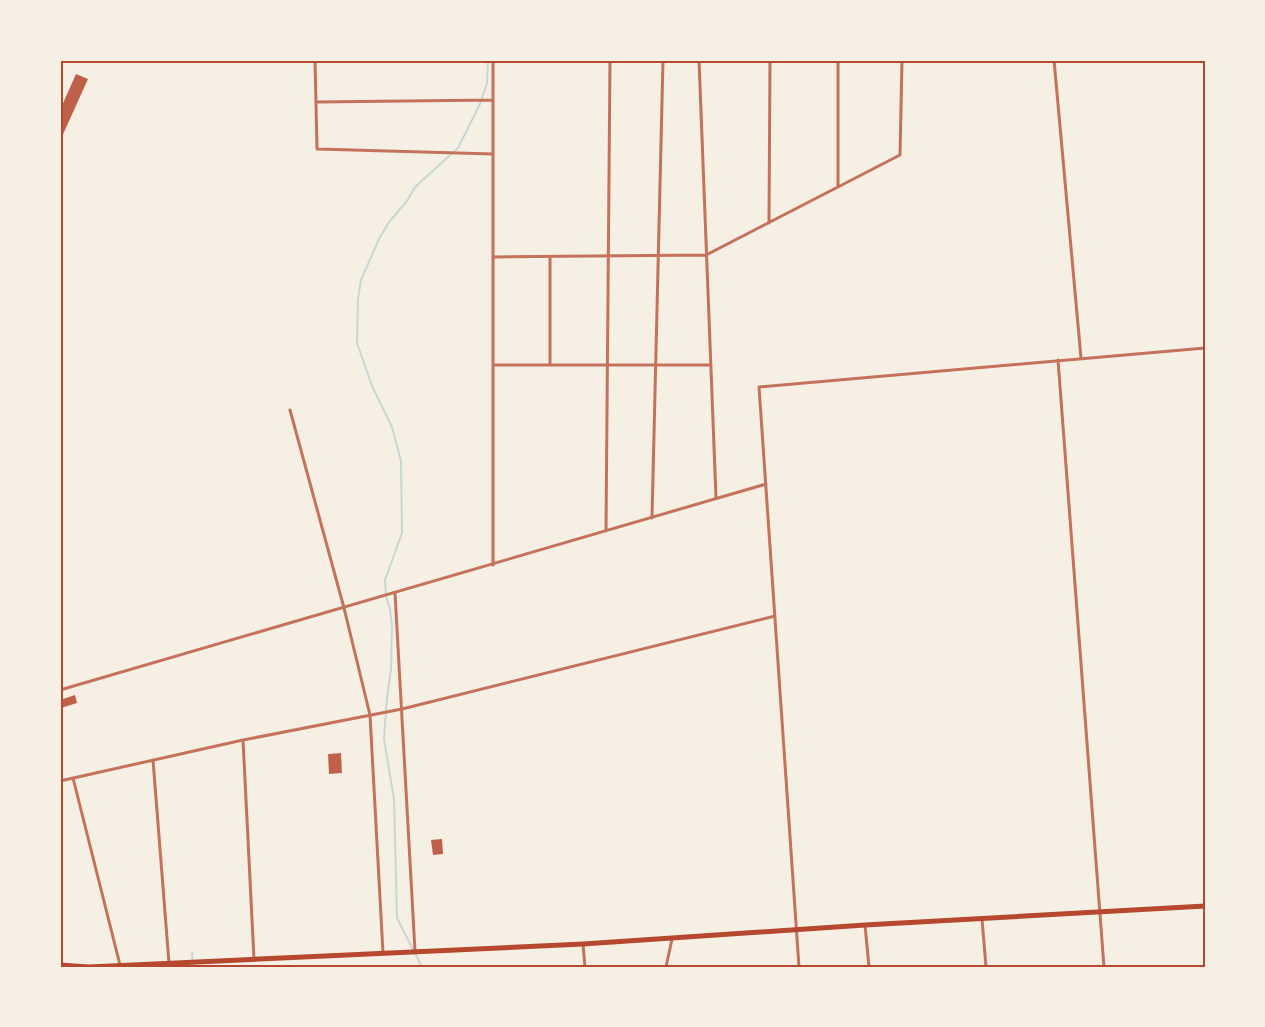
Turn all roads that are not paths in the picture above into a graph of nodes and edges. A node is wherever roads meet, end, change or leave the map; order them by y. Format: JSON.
{"nodes":[{"id":1,"x":315,"y":60,"type":"edge"},
{"id":2,"x":493,"y":60,"type":"edge"},
{"id":3,"x":610,"y":60,"type":"edge"},
{"id":4,"x":663,"y":60,"type":"edge"},
{"id":5,"x":699,"y":60,"type":"edge"},
{"id":6,"x":770,"y":60,"type":"edge"},
{"id":7,"x":838,"y":60,"type":"edge"},
{"id":8,"x":902,"y":60,"type":"edge"},
{"id":9,"x":1054,"y":60,"type":"edge"},
{"id":10,"x":493,"y":100,"type":"junction"},
{"id":11,"x":317,"y":102,"type":"junction"},
{"id":12,"x":493,"y":154,"type":"junction"},
{"id":13,"x":838,"y":187,"type":"junction"},
{"id":14,"x":769,"y":223,"type":"junction"},
{"id":15,"x":706,"y":255,"type":"junction"},
{"id":16,"x":493,"y":256,"type":"junction"},
{"id":17,"x":608,"y":256,"type":"junction"},
{"id":18,"x":658,"y":256,"type":"junction"},
{"id":19,"x":550,"y":257,"type":"junction"},
{"id":20,"x":1205,"y":348,"type":"edge"},
{"id":21,"x":1081,"y":358,"type":"junction"},
{"id":22,"x":1058,"y":360,"type":"junction"},
{"id":23,"x":493,"y":365,"type":"junction"},
{"id":24,"x":550,"y":365,"type":"junction"},
{"id":25,"x":607,"y":365,"type":"junction"},
{"id":26,"x":656,"y":365,"type":"junction"},
{"id":27,"x":711,"y":365,"type":"junction"},
{"id":28,"x":290,"y":410,"type":"dead end"},
{"id":29,"x":766,"y":484,"type":"junction"},
{"id":30,"x":716,"y":498,"type":"junction"},
{"id":31,"x":652,"y":518,"type":"junction"},
{"id":32,"x":606,"y":531,"type":"junction"},
{"id":33,"x":493,"y":565,"type":"junction"},
{"id":34,"x":395,"y":593,"type":"junction"},
{"id":35,"x":344,"y":608,"type":"junction"},
{"id":36,"x":775,"y":616,"type":"junction"},
{"id":37,"x":60,"y":690,"type":"edge"},
{"id":38,"x":402,"y":709,"type":"junction"},
{"id":39,"x":370,"y":715,"type":"junction"},
{"id":40,"x":243,"y":740,"type":"junction"},
{"id":41,"x":153,"y":760,"type":"junction"},
{"id":42,"x":73,"y":778,"type":"junction"},
{"id":43,"x":60,"y":781,"type":"edge"},
{"id":44,"x":1205,"y":906,"type":"edge"},
{"id":45,"x":1100,"y":913,"type":"junction"},
{"id":46,"x":982,"y":919,"type":"junction"},
{"id":47,"x":865,"y":925,"type":"junction"},
{"id":48,"x":796,"y":931,"type":"junction"},
{"id":49,"x":672,"y":938,"type":"junction"},
{"id":50,"x":584,"y":944,"type":"junction"},
{"id":51,"x":415,"y":951,"type":"junction"},
{"id":52,"x":383,"y":953,"type":"junction"},
{"id":53,"x":254,"y":959,"type":"junction"},
{"id":54,"x":169,"y":963,"type":"junction"},
{"id":55,"x":228,"y":964,"type":"edge"},
{"id":56,"x":60,"y":965,"type":"edge"},
{"id":57,"x":120,"y":966,"type":"edge"},
{"id":58,"x":88,"y":967,"type":"edge"},
{"id":59,"x":585,"y":967,"type":"edge"},
{"id":60,"x":666,"y":967,"type":"edge"},
{"id":61,"x":799,"y":967,"type":"edge"},
{"id":62,"x":869,"y":967,"type":"edge"},
{"id":63,"x":986,"y":967,"type":"edge"},
{"id":64,"x":1104,"y":967,"type":"edge"}],
"edges":[{"from":1,"to":11,"type":"street"},
{"from":2,"to":10,"type":"street"},
{"from":3,"to":17,"type":"street"},
{"from":4,"to":18,"type":"street"},
{"from":5,"to":15,"type":"street"},
{"from":6,"to":14,"type":"street"},
{"from":7,"to":13,"type":"street"},
{"from":8,"to":13,"type":"street"},
{"from":9,"to":21,"type":"street"},
{"from":10,"to":11,"type":"street"},
{"from":10,"to":12,"type":"street"},
{"from":11,"to":12,"type":"street"},
{"from":12,"to":16,"type":"street"},
{"from":13,"to":14,"type":"street"},
{"from":14,"to":15,"type":"street"},
{"from":15,"to":18,"type":"street"},
{"from":15,"to":27,"type":"street"},
{"from":16,"to":19,"type":"street"},
{"from":16,"to":23,"type":"street"},
{"from":17,"to":18,"type":"street"},
{"from":17,"to":19,"type":"street"},
{"from":17,"to":25,"type":"street"},
{"from":18,"to":26,"type":"street"},
{"from":19,"to":24,"type":"street"},
{"from":20,"to":21,"type":"street"},
{"from":21,"to":22,"type":"street"},
{"from":22,"to":29,"type":"street"},
{"from":22,"to":45,"type":"street"},
{"from":23,"to":24,"type":"street"},
{"from":23,"to":33,"type":"street"},
{"from":24,"to":25,"type":"street"},
{"from":25,"to":26,"type":"street"},
{"from":25,"to":32,"type":"street"},
{"from":26,"to":27,"type":"street"},
{"from":26,"to":31,"type":"street"},
{"from":27,"to":30,"type":"street"},
{"from":28,"to":35,"type":"street"},
{"from":29,"to":30,"type":"street"},
{"from":29,"to":36,"type":"street"},
{"from":30,"to":31,"type":"street"},
{"from":31,"to":32,"type":"street"},
{"from":32,"to":33,"type":"street"},
{"from":33,"to":34,"type":"street"},
{"from":34,"to":35,"type":"street"},
{"from":34,"to":38,"type":"street"},
{"from":35,"to":37,"type":"street"},
{"from":35,"to":39,"type":"street"},
{"from":36,"to":38,"type":"street"},
{"from":36,"to":48,"type":"street"},
{"from":38,"to":39,"type":"street"},
{"from":38,"to":51,"type":"street"},
{"from":39,"to":40,"type":"street"},
{"from":39,"to":52,"type":"street"},
{"from":40,"to":41,"type":"street"},
{"from":40,"to":53,"type":"street"},
{"from":41,"to":42,"type":"street"},
{"from":41,"to":54,"type":"street"},
{"from":42,"to":43,"type":"street"},
{"from":42,"to":57,"type":"street"},
{"from":44,"to":45,"type":"main road"},
{"from":45,"to":46,"type":"main road"},
{"from":45,"to":64,"type":"street"},
{"from":46,"to":47,"type":"main road"},
{"from":46,"to":63,"type":"street"},
{"from":47,"to":48,"type":"main road"},
{"from":47,"to":62,"type":"street"},
{"from":48,"to":49,"type":"main road"},
{"from":48,"to":61,"type":"street"},
{"from":49,"to":50,"type":"main road"},
{"from":49,"to":60,"type":"street"},
{"from":50,"to":51,"type":"main road"},
{"from":50,"to":59,"type":"street"},
{"from":51,"to":52,"type":"main road"},
{"from":52,"to":53,"type":"main road"},
{"from":53,"to":55,"type":"main road"},
{"from":54,"to":55,"type":"main road"},
{"from":54,"to":57,"type":"main road"},
{"from":56,"to":58,"type":"main road"},
{"from":57,"to":58,"type":"main road"}]}
